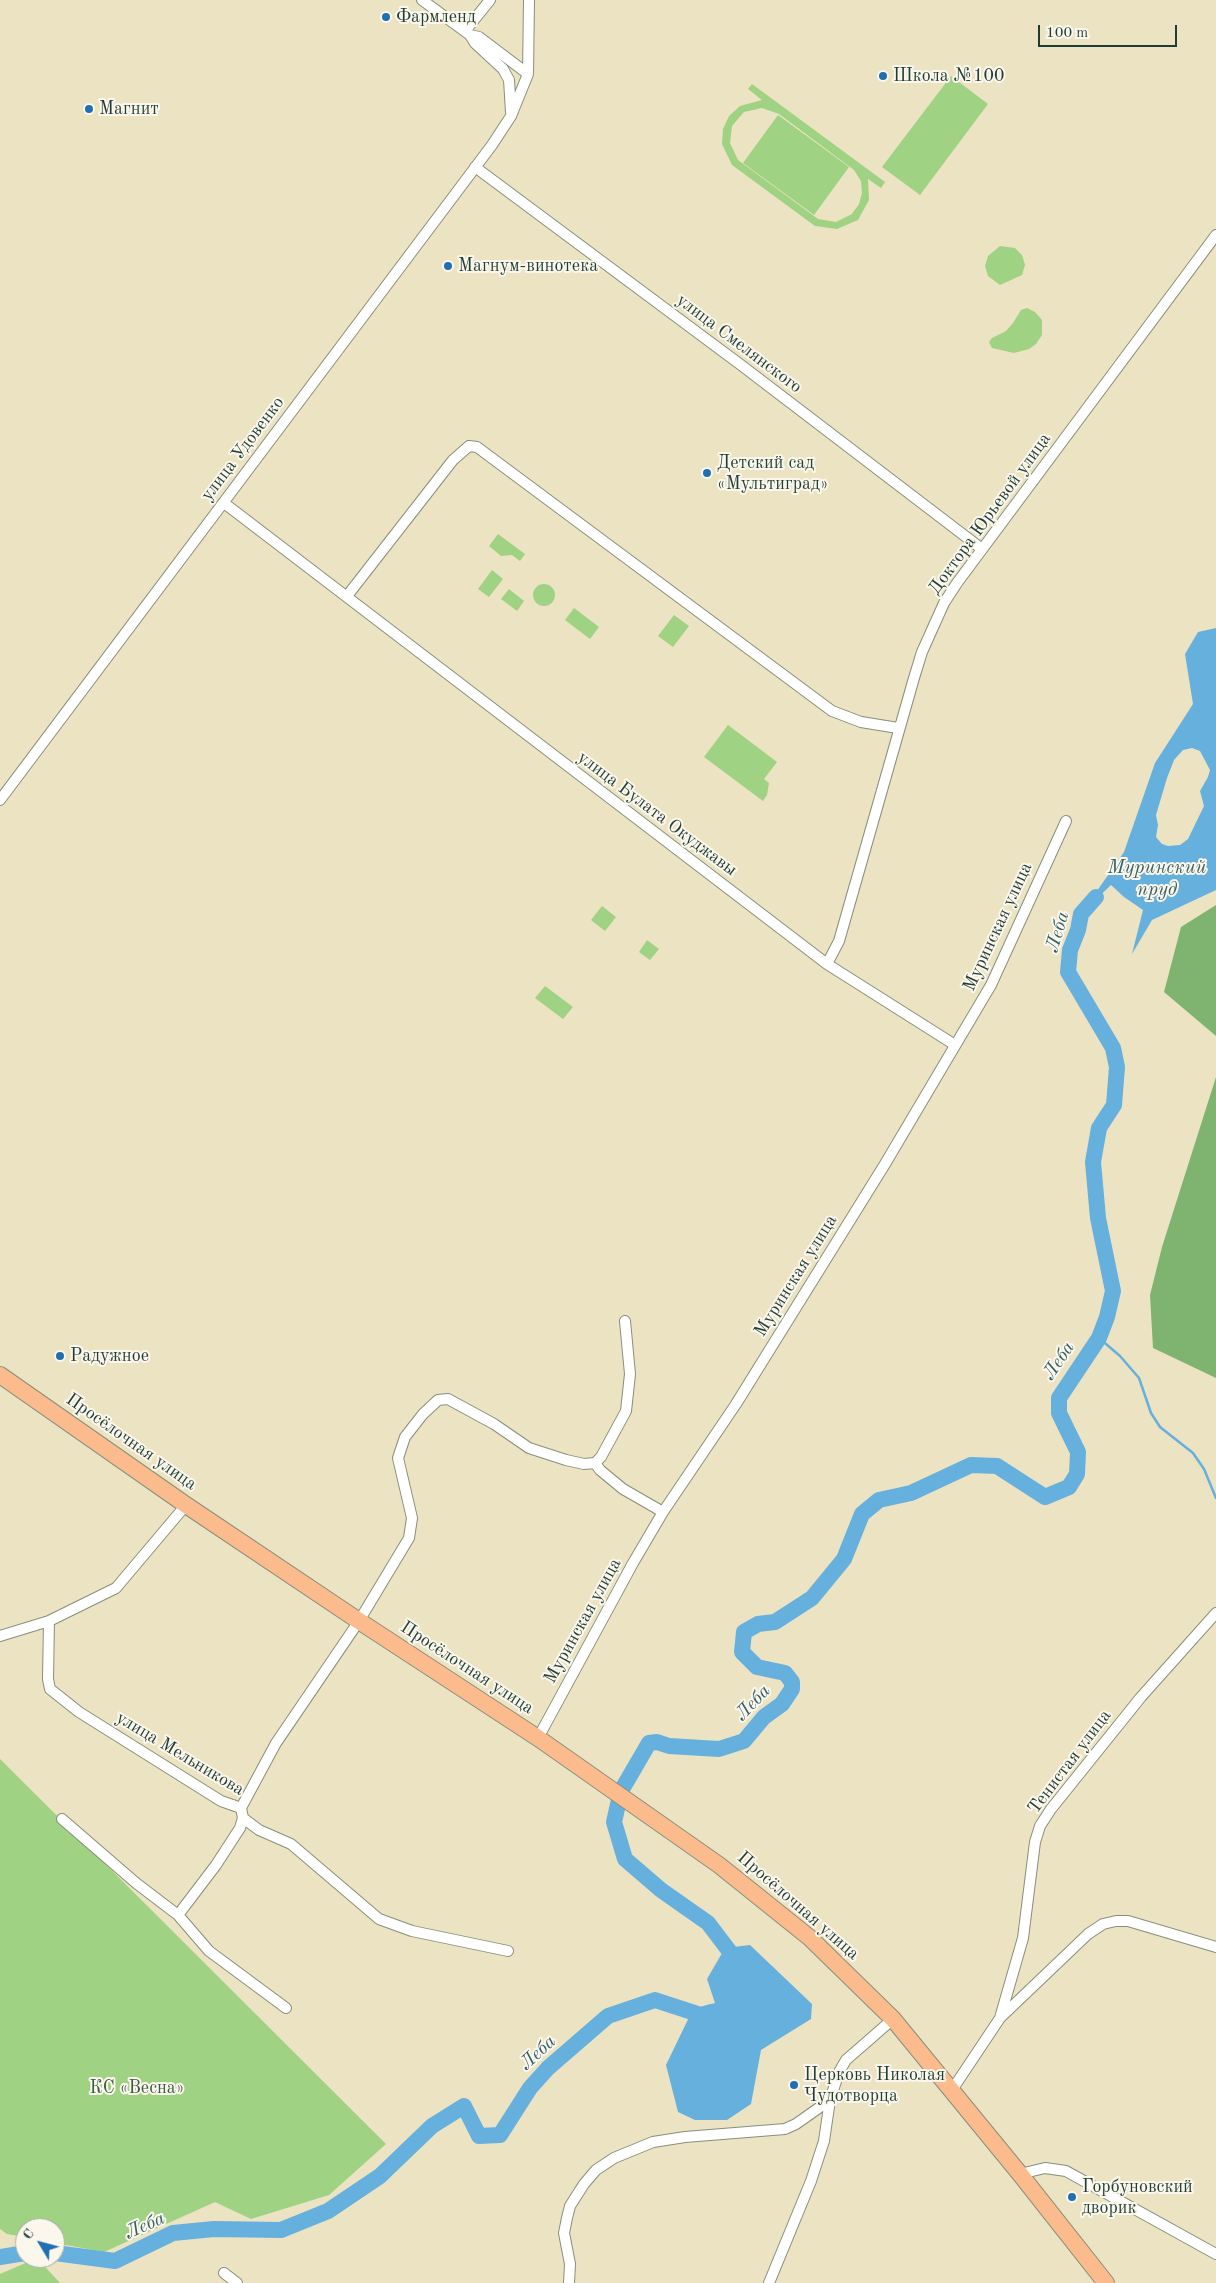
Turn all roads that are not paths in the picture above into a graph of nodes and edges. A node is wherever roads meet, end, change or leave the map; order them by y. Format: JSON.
{"nodes":[{"id":1,"x":422,"y":0,"type":"edge"},
{"id":2,"x":490,"y":0,"type":"edge"},
{"id":3,"x":529,"y":0,"type":"edge"},
{"id":4,"x":470,"y":36,"type":"junction"},
{"id":5,"x":528,"y":74,"type":"junction"},
{"id":6,"x":509,"y":80,"type":"junction"},
{"id":7,"x":524,"y":86,"type":"junction"},
{"id":8,"x":511,"y":116,"type":"junction"},
{"id":9,"x":475,"y":167,"type":"junction"},
{"id":10,"x":1216,"y":235,"type":"edge"},
{"id":11,"x":224,"y":502,"type":"junction"},
{"id":12,"x":982,"y":549,"type":"junction"},
{"id":13,"x":347,"y":596,"type":"junction"},
{"id":14,"x":898,"y":728,"type":"junction"},
{"id":15,"x":0,"y":800,"type":"edge"},
{"id":16,"x":1066,"y":822,"type":"dead end"},
{"id":17,"x":827,"y":964,"type":"junction"},
{"id":18,"x":955,"y":1045,"type":"junction"},
{"id":19,"x":625,"y":1322,"type":"dead end"},
{"id":20,"x":0,"y":1375,"type":"edge"},
{"id":21,"x":595,"y":1463,"type":"junction"},
{"id":22,"x":186,"y":1504,"type":"junction"},
{"id":23,"x":664,"y":1512,"type":"junction"},
{"id":24,"x":1216,"y":1614,"type":"edge"},
{"id":25,"x":49,"y":1621,"type":"junction"},
{"id":26,"x":359,"y":1621,"type":"junction"},
{"id":27,"x":0,"y":1636,"type":"edge"},
{"id":28,"x":538,"y":1738,"type":"junction"},
{"id":29,"x":242,"y":1813,"type":"junction"},
{"id":30,"x":62,"y":1819,"type":"dead end"},
{"id":31,"x":178,"y":1915,"type":"junction"},
{"id":32,"x":1216,"y":1947,"type":"edge"},
{"id":33,"x":508,"y":1951,"type":"dead end"},
{"id":34,"x":286,"y":2008,"type":"dead end"},
{"id":35,"x":1000,"y":2018,"type":"junction"},
{"id":36,"x":893,"y":2019,"type":"junction"},
{"id":37,"x":952,"y":2090,"type":"junction"},
{"id":38,"x":830,"y":2100,"type":"junction"},
{"id":39,"x":1020,"y":2174,"type":"junction"},
{"id":40,"x":1216,"y":2254,"type":"edge"},
{"id":41,"x":224,"y":2273,"type":"dead end"},
{"id":42,"x":237,"y":2283,"type":"edge"},
{"id":43,"x":569,"y":2283,"type":"edge"},
{"id":44,"x":769,"y":2283,"type":"edge"},
{"id":45,"x":1106,"y":2283,"type":"edge"}],
"edges":[{"from":1,"to":4,"type":"street"},
{"from":2,"to":4,"type":"street"},
{"from":3,"to":5,"type":"street","name":"улица Удовенко"},
{"from":4,"to":5,"type":"street"},
{"from":4,"to":6,"type":"street"},
{"from":5,"to":7,"type":"street","name":"улица Удовенко"},
{"from":6,"to":7,"type":"street"},
{"from":6,"to":8,"type":"street"},
{"from":7,"to":8,"type":"street","name":"улица Удовенко"},
{"from":8,"to":9,"type":"street","name":"улица Удовенко"},
{"from":9,"to":11,"type":"street","name":"улица Удовенко"},
{"from":9,"to":12,"type":"street","name":"улица Смелянского"},
{"from":10,"to":12,"type":"street","name":"Доктора Юрьевой улица"},
{"from":11,"to":13,"type":"street","name":"улица Булата Окуджавы"},
{"from":11,"to":15,"type":"street","name":"улица Удовенко"},
{"from":12,"to":14,"type":"street","name":"Доктора Юрьевой улица"},
{"from":13,"to":14,"type":"street"},
{"from":13,"to":17,"type":"street","name":"улица Булата Окуджавы"},
{"from":14,"to":17,"type":"street","name":"Доктора Юрьевой улица"},
{"from":16,"to":18,"type":"street","name":"Муринская улица"},
{"from":17,"to":18,"type":"street","name":"улица Булата Окуджавы"},
{"from":18,"to":23,"type":"street","name":"Муринская улица"},
{"from":19,"to":21,"type":"street"},
{"from":20,"to":22,"type":"main road","name":"Просёлочная улица"},
{"from":21,"to":23,"type":"street"},
{"from":21,"to":26,"type":"street"},
{"from":22,"to":25,"type":"street"},
{"from":22,"to":26,"type":"main road","name":"Просёлочная улица"},
{"from":23,"to":28,"type":"street","name":"Муринская улица"},
{"from":24,"to":35,"type":"street","name":"Тенистая улица"},
{"from":25,"to":27,"type":"street"},
{"from":25,"to":29,"type":"street","name":"улица Мельникова"},
{"from":26,"to":28,"type":"main road","name":"Просёлочная улица"},
{"from":26,"to":29,"type":"street"},
{"from":28,"to":36,"type":"main road","name":"Просёлочная улица"},
{"from":29,"to":31,"type":"street"},
{"from":29,"to":33,"type":"street","name":"улица Мельникова"},
{"from":30,"to":31,"type":"street"},
{"from":31,"to":34,"type":"street"},
{"from":32,"to":35,"type":"street"},
{"from":35,"to":37,"type":"street"},
{"from":36,"to":37,"type":"main road","name":"Просёлочная улица"},
{"from":36,"to":38,"type":"street"},
{"from":37,"to":39,"type":"main road","name":"Просёлочная улица"},
{"from":38,"to":43,"type":"street"},
{"from":38,"to":44,"type":"street"},
{"from":39,"to":40,"type":"street"},
{"from":39,"to":45,"type":"main road","name":"Просёлочная улица"},
{"from":41,"to":42,"type":"street"}]}
